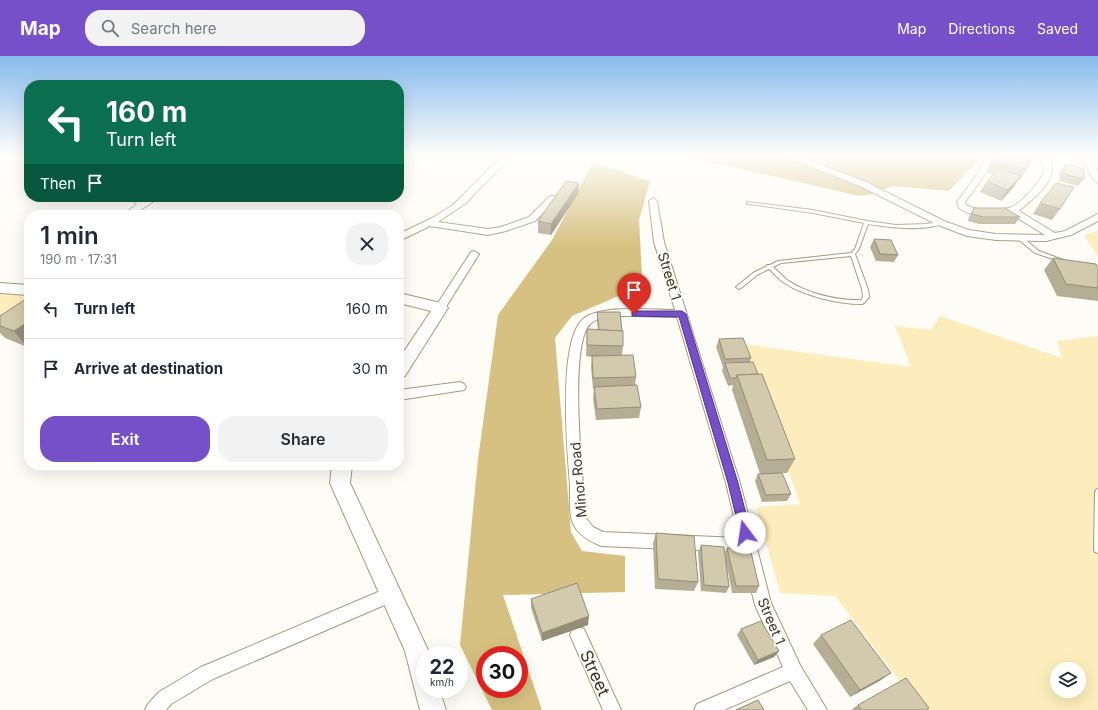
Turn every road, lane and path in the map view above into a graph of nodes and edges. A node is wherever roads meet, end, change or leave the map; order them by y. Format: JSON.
{"nodes":[{"id":1,"x":477,"y":185,"type":"edge"},
{"id":2,"x":865,"y":185,"type":"edge"},
{"id":3,"x":974,"y":185,"type":"edge"},
{"id":4,"x":1041,"y":185,"type":"edge"},
{"id":5,"x":553,"y":198,"type":"edge"},
{"id":6,"x":654,"y":201,"type":"dead end"},
{"id":7,"x":139,"y":202,"type":"edge"},
{"id":8,"x":147,"y":202,"type":"edge"},
{"id":9,"x":749,"y":203,"type":"dead end"},
{"id":10,"x":143,"y":204,"type":"junction"},
{"id":11,"x":134,"y":210,"type":"edge"},
{"id":12,"x":1013,"y":211,"type":"junction"},
{"id":13,"x":1098,"y":217,"type":"edge"},
{"id":14,"x":427,"y":223,"type":"junction"},
{"id":15,"x":866,"y":223,"type":"junction"},
{"id":16,"x":941,"y":224,"type":"junction"},
{"id":17,"x":404,"y":235,"type":"edge"},
{"id":18,"x":1053,"y":236,"type":"junction"},
{"id":19,"x":1020,"y":238,"type":"junction"},
{"id":20,"x":474,"y":254,"type":"dead end"},
{"id":21,"x":853,"y":254,"type":"junction"},
{"id":22,"x":1071,"y":263,"type":"edge"},
{"id":23,"x":769,"y":266,"type":"junction"},
{"id":24,"x":739,"y":287,"type":"dead end"},
{"id":25,"x":0,"y":288,"type":"edge"},
{"id":26,"x":24,"y":290,"type":"edge"},
{"id":27,"x":404,"y":299,"type":"edge"},
{"id":28,"x":440,"y":308,"type":"junction"},
{"id":29,"x":682,"y":314,"type":"junction"},
{"id":30,"x":404,"y":364,"type":"edge"},
{"id":31,"x":460,"y":387,"type":"dead end"},
{"id":32,"x":404,"y":395,"type":"edge"},
{"id":33,"x":341,"y":470,"type":"edge"},
{"id":34,"x":1098,"y":492,"type":"edge"},
{"id":35,"x":748,"y":546,"type":"junction"},
{"id":36,"x":1098,"y":550,"type":"edge"},
{"id":37,"x":390,"y":595,"type":"junction"},
{"id":38,"x":578,"y":635,"type":"dead end"},
{"id":39,"x":416,"y":650,"type":"edge"},
{"id":40,"x":794,"y":670,"type":"junction"},
{"id":41,"x":430,"y":698,"type":"edge"},
{"id":42,"x":154,"y":710,"type":"edge"},
{"id":43,"x":433,"y":710,"type":"edge"},
{"id":44,"x":612,"y":710,"type":"edge"},
{"id":45,"x":703,"y":710,"type":"edge"},
{"id":46,"x":818,"y":710,"type":"edge"}],
"edges":[{"from":1,"to":14,"type":"street"},
{"from":2,"to":16,"type":"street"},
{"from":3,"to":12,"type":"street"},
{"from":4,"to":12,"type":"street"},
{"from":5,"to":14,"type":"street"},
{"from":6,"to":29,"type":"street","name":"Street 1"},
{"from":7,"to":10,"type":"street"},
{"from":8,"to":10,"type":"street"},
{"from":9,"to":15,"type":"lane"},
{"from":10,"to":11,"type":"street"},
{"from":12,"to":18,"type":"street"},
{"from":13,"to":18,"type":"street"},
{"from":14,"to":17,"type":"street"},
{"from":15,"to":16,"type":"lane"},
{"from":15,"to":21,"type":"lane"},
{"from":16,"to":19,"type":"street"},
{"from":18,"to":19,"type":"street"},
{"from":19,"to":22,"type":"lane"},
{"from":20,"to":28,"type":"street"},
{"from":21,"to":23,"type":"lane"},
{"from":21,"to":23,"type":"lane"},
{"from":23,"to":24,"type":"lane"},
{"from":25,"to":26,"type":"street"},
{"from":27,"to":28,"type":"street"},
{"from":28,"to":30,"type":"street"},
{"from":29,"to":35,"type":"street","name":"Street 1"},
{"from":29,"to":35,"type":"street","name":"Minor Road"},
{"from":31,"to":32,"type":"street"},
{"from":33,"to":37,"type":"street"},
{"from":34,"to":36,"type":"lane"},
{"from":35,"to":40,"type":"street","name":"Street 1"},
{"from":37,"to":39,"type":"street"},
{"from":37,"to":42,"type":"street"},
{"from":38,"to":44,"type":"street","name":"Street"},
{"from":40,"to":45,"type":"street"},
{"from":40,"to":46,"type":"street","name":"Street 1"},
{"from":41,"to":43,"type":"street"}]}
